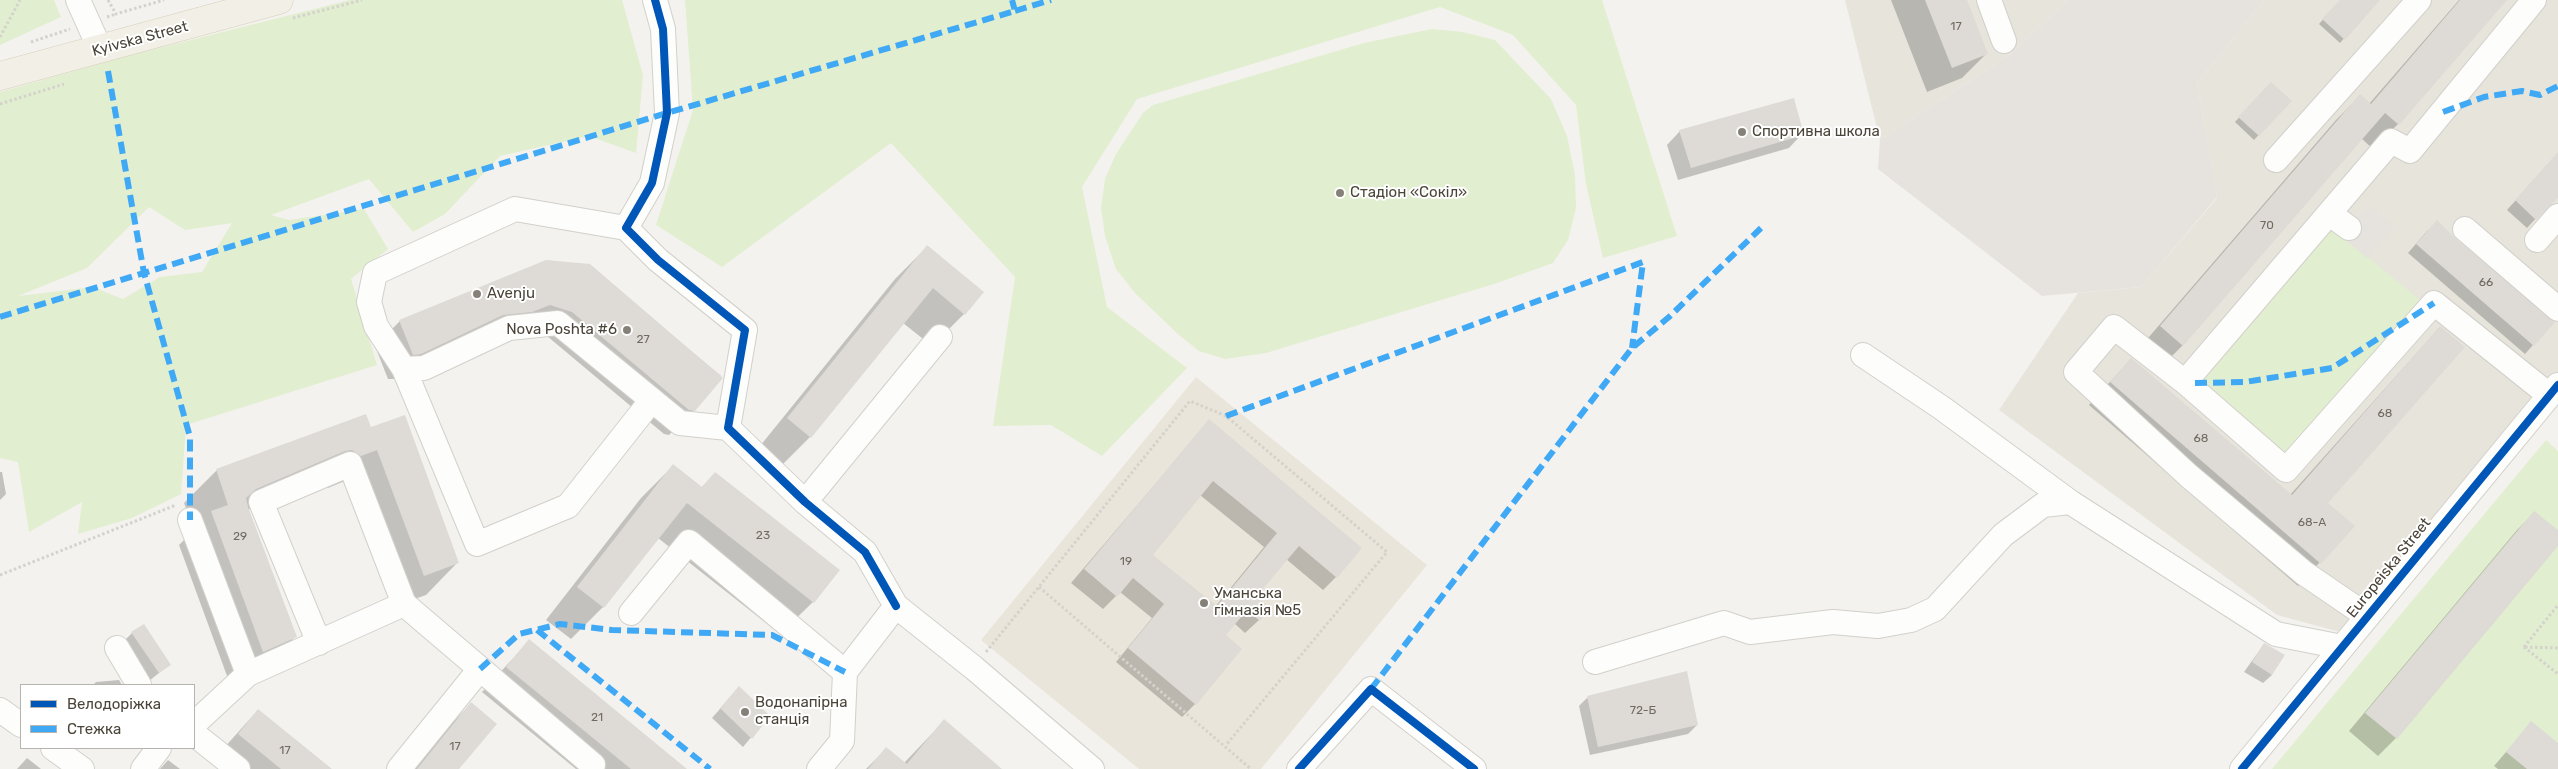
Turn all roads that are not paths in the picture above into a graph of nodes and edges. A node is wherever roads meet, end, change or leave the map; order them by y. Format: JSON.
{"nodes":[{"id":1,"x":78,"y":0,"type":"edge"},
{"id":2,"x":279,"y":0,"type":"edge"},
{"id":3,"x":654,"y":0,"type":"edge"},
{"id":4,"x":1989,"y":0,"type":"edge"},
{"id":5,"x":2534,"y":0,"type":"edge"},
{"id":6,"x":2415,"y":1,"type":"edge"},
{"id":7,"x":2004,"y":41,"type":"dead end"},
{"id":8,"x":100,"y":50,"type":"junction"},
{"id":9,"x":1,"y":96,"type":"edge"},
{"id":10,"x":2276,"y":160,"type":"dead end"},
{"id":11,"x":2330,"y":214,"type":"junction"},
{"id":12,"x":2558,"y":216,"type":"edge"},
{"id":13,"x":626,"y":228,"type":"junction"},
{"id":14,"x":2349,"y":228,"type":"dead end"},
{"id":15,"x":2465,"y":229,"type":"dead end"},
{"id":16,"x":2537,"y":240,"type":"dead end"},
{"id":17,"x":2558,"y":309,"type":"edge"},
{"id":18,"x":940,"y":337,"type":"dead end"},
{"id":19,"x":1864,"y":355,"type":"dead end"},
{"id":20,"x":404,"y":369,"type":"junction"},
{"id":21,"x":2185,"y":382,"type":"junction"},
{"id":22,"x":2553,"y":390,"type":"edge"},
{"id":23,"x":651,"y":401,"type":"junction"},
{"id":24,"x":728,"y":428,"type":"junction"},
{"id":25,"x":805,"y":502,"type":"junction"},
{"id":26,"x":2070,"y":502,"type":"junction"},
{"id":27,"x":185,"y":512,"type":"road end"},
{"id":28,"x":404,"y":604,"type":"junction"},
{"id":29,"x":896,"y":606,"type":"junction"},
{"id":30,"x":631,"y":613,"type":"dead end"},
{"id":31,"x":2367,"y":616,"type":"junction"},
{"id":32,"x":319,"y":643,"type":"junction"},
{"id":33,"x":2342,"y":647,"type":"junction"},
{"id":34,"x":117,"y":648,"type":"dead end"},
{"id":35,"x":1595,"y":662,"type":"dead end"},
{"id":36,"x":480,"y":668,"type":"junction"},
{"id":37,"x":846,"y":672,"type":"junction"},
{"id":38,"x":248,"y":674,"type":"junction"},
{"id":39,"x":138,"y":684,"type":"edge"},
{"id":40,"x":0,"y":710,"type":"edge"},
{"id":41,"x":195,"y":723,"type":"edge"},
{"id":42,"x":20,"y":724,"type":"edge"},
{"id":43,"x":195,"y":735,"type":"edge"},
{"id":44,"x":54,"y":749,"type":"edge"},
{"id":45,"x":158,"y":749,"type":"edge"},
{"id":46,"x":82,"y":769,"type":"edge"},
{"id":47,"x":143,"y":769,"type":"edge"},
{"id":48,"x":238,"y":769,"type":"edge"},
{"id":49,"x":399,"y":769,"type":"edge"},
{"id":50,"x":592,"y":769,"type":"edge"},
{"id":51,"x":819,"y":769,"type":"edge"},
{"id":52,"x":1092,"y":769,"type":"edge"},
{"id":53,"x":1299,"y":769,"type":"edge"},
{"id":54,"x":1474,"y":769,"type":"edge"},
{"id":55,"x":2242,"y":769,"type":"edge"}],
"edges":[{"from":1,"to":8,"type":"street"},
{"from":2,"to":8,"type":"main road","name":"Kyivska Street"},
{"from":3,"to":13,"type":"street"},
{"from":4,"to":7,"type":"street"},
{"from":5,"to":11,"type":"street"},
{"from":6,"to":10,"type":"street"},
{"from":8,"to":9,"type":"main road","name":"Kyivska Street"},
{"from":11,"to":14,"type":"street"},
{"from":11,"to":21,"type":"street"},
{"from":12,"to":16,"type":"street"},
{"from":13,"to":20,"type":"street"},
{"from":13,"to":24,"type":"street"},
{"from":15,"to":17,"type":"street"},
{"from":18,"to":25,"type":"street"},
{"from":19,"to":26,"type":"street"},
{"from":20,"to":23,"type":"street"},
{"from":20,"to":23,"type":"street"},
{"from":21,"to":22,"type":"street"},
{"from":21,"to":31,"type":"street"},
{"from":22,"to":31,"type":"street","name":"Europeiska Street"},
{"from":23,"to":24,"type":"street"},
{"from":24,"to":25,"type":"street"},
{"from":25,"to":29,"type":"street"},
{"from":26,"to":33,"type":"street"},
{"from":26,"to":35,"type":"street"},
{"from":27,"to":38,"type":"street"},
{"from":28,"to":32,"type":"street"},
{"from":28,"to":32,"type":"street"},
{"from":28,"to":36,"type":"street"},
{"from":29,"to":37,"type":"street"},
{"from":29,"to":52,"type":"street"},
{"from":30,"to":37,"type":"street"},
{"from":31,"to":33,"type":"street","name":"Europeiska Street"},
{"from":32,"to":38,"type":"street"},
{"from":33,"to":55,"type":"street","name":"Europeiska Street"},
{"from":34,"to":39,"type":"street"},
{"from":36,"to":49,"type":"street"},
{"from":36,"to":50,"type":"street"},
{"from":37,"to":51,"type":"street"},
{"from":38,"to":41,"type":"street"},
{"from":40,"to":42,"type":"street"},
{"from":43,"to":48,"type":"street"},
{"from":44,"to":46,"type":"street"},
{"from":45,"to":47,"type":"street"},
{"from":53,"to":54,"type":"street"}]}
